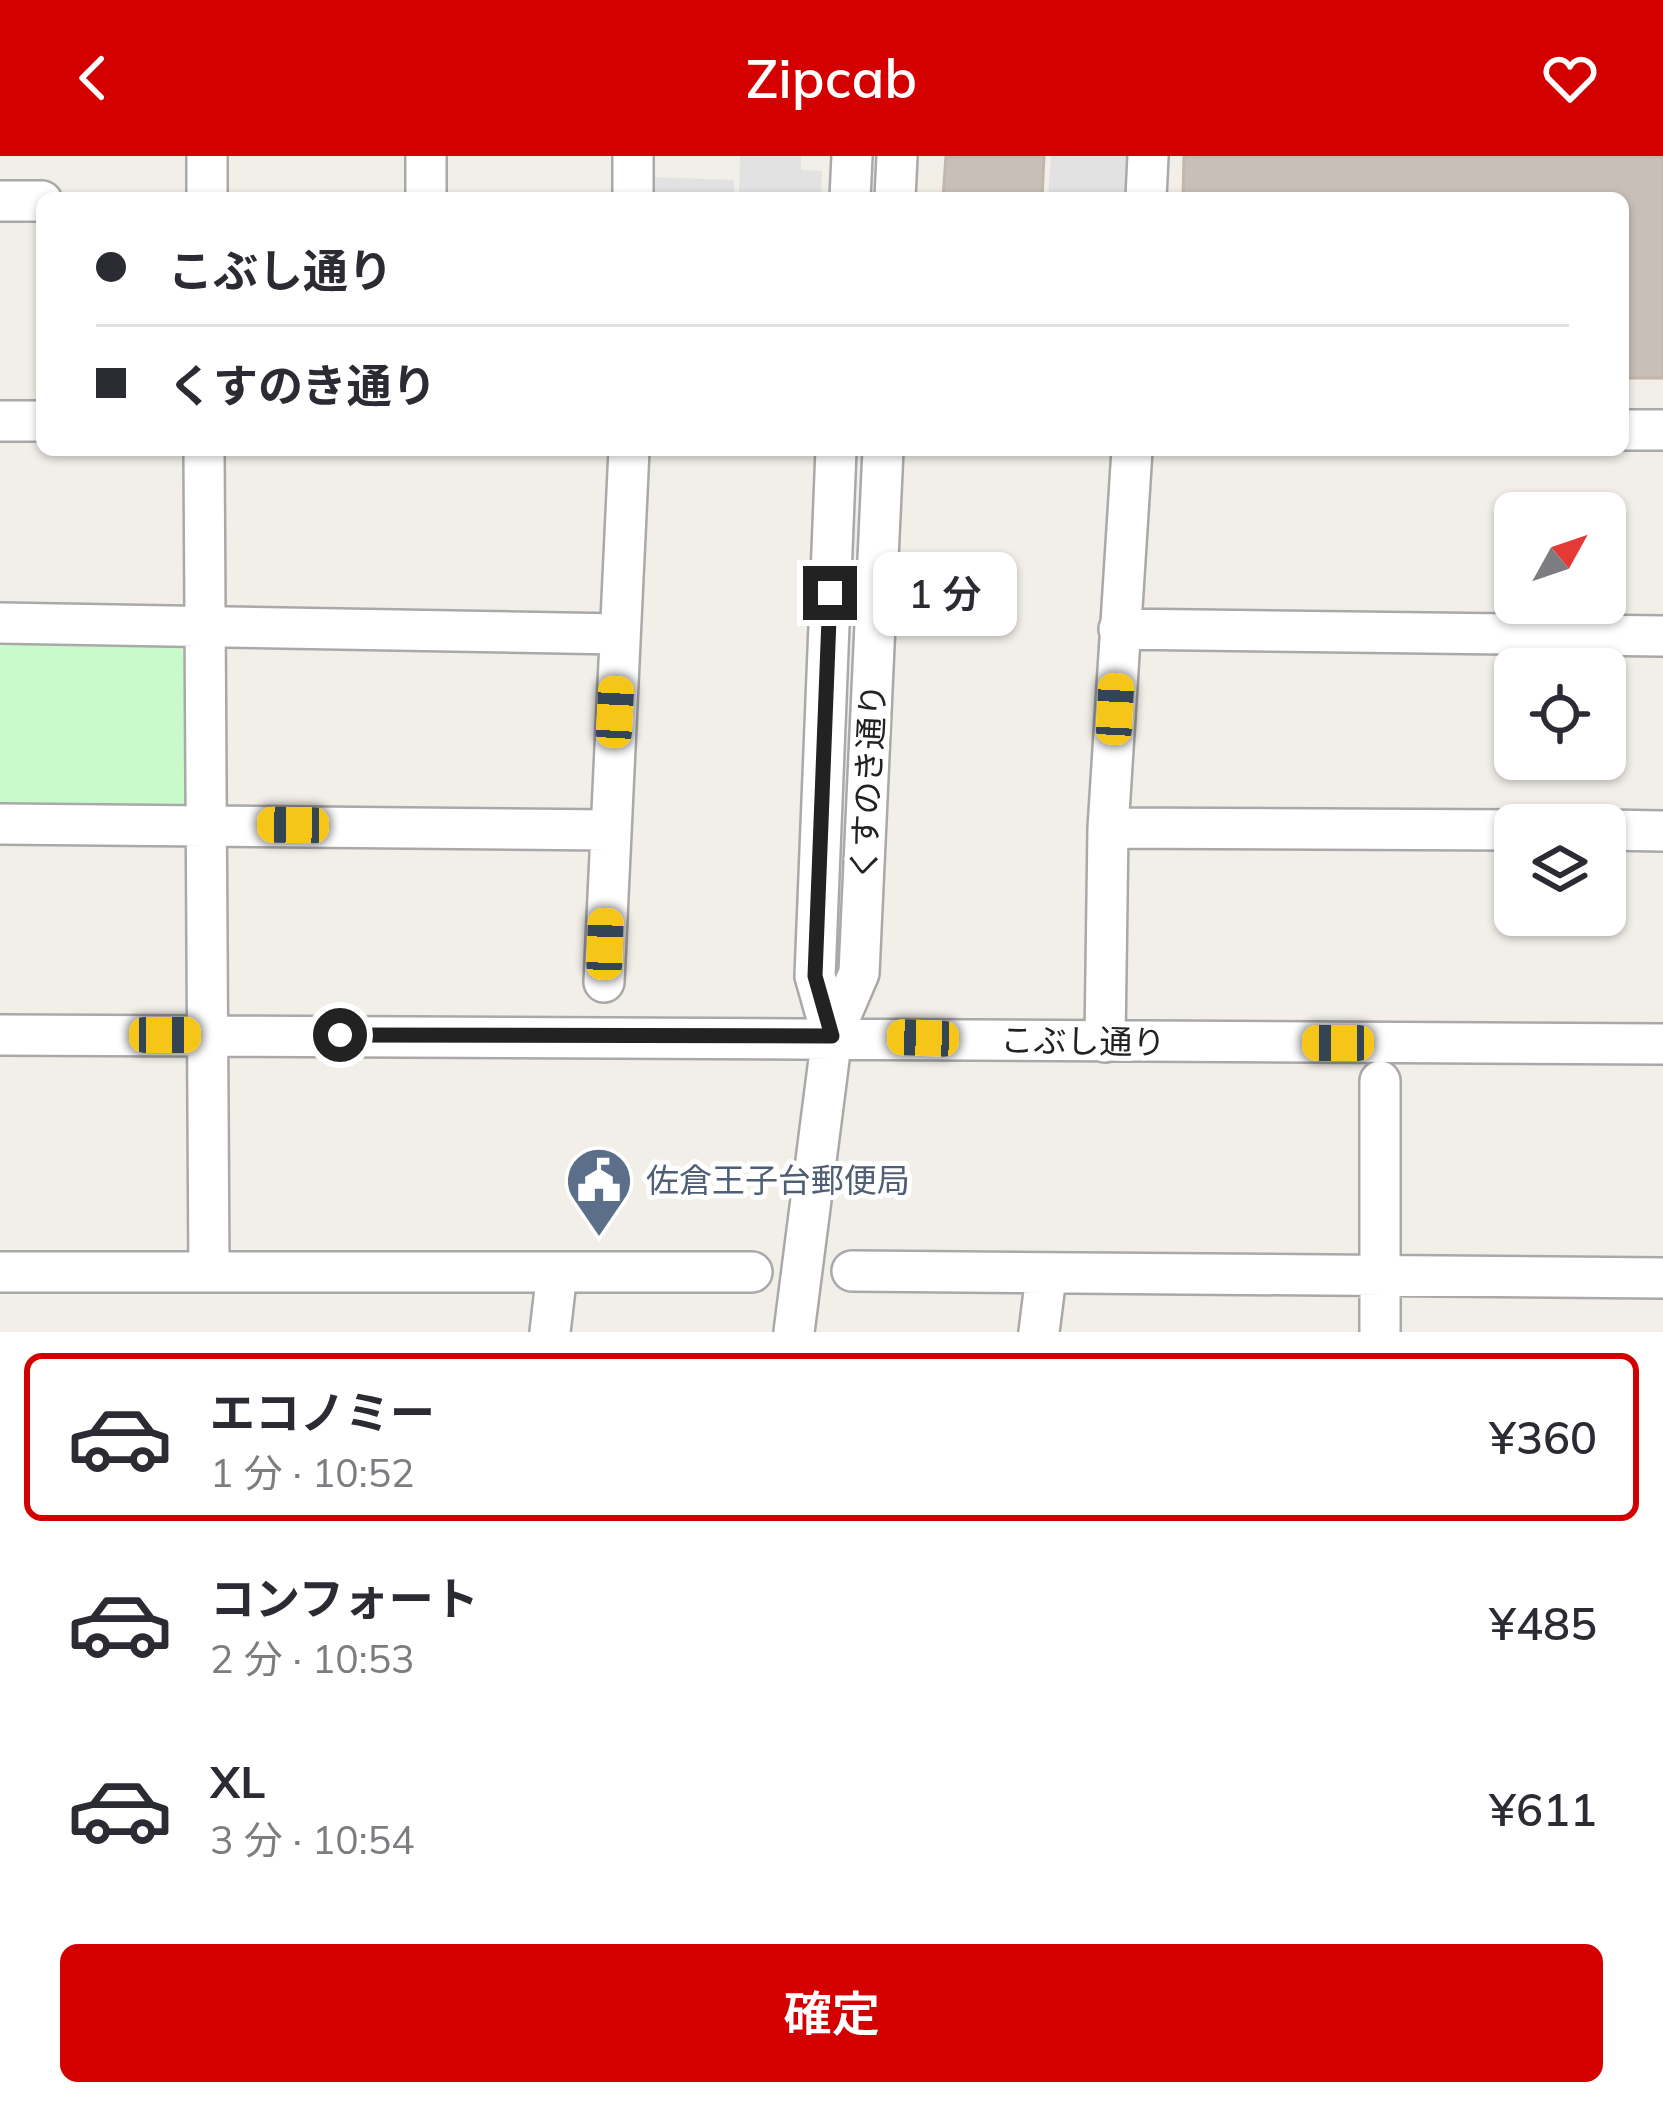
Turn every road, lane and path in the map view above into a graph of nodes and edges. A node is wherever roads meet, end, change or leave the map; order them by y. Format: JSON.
{"nodes":[{"id":1,"x":207,"y":156,"type":"edge"},
{"id":2,"x":426,"y":156,"type":"edge"},
{"id":3,"x":633,"y":156,"type":"edge"},
{"id":4,"x":852,"y":156,"type":"edge"},
{"id":5,"x":897,"y":156,"type":"edge"},
{"id":6,"x":1148,"y":156,"type":"edge"},
{"id":7,"x":207,"y":192,"type":"edge"},
{"id":8,"x":426,"y":192,"type":"edge"},
{"id":9,"x":633,"y":192,"type":"edge"},
{"id":10,"x":850,"y":192,"type":"edge"},
{"id":11,"x":895,"y":192,"type":"edge"},
{"id":12,"x":1146,"y":192,"type":"edge"},
{"id":13,"x":0,"y":201,"type":"edge"},
{"id":14,"x":36,"y":201,"type":"edge"},
{"id":15,"x":0,"y":421,"type":"edge"},
{"id":16,"x":36,"y":421,"type":"edge"},
{"id":17,"x":1629,"y":430,"type":"edge"},
{"id":18,"x":1663,"y":430,"type":"edge"},
{"id":19,"x":204,"y":456,"type":"edge"},
{"id":20,"x":629,"y":456,"type":"edge"},
{"id":21,"x":836,"y":456,"type":"edge"},
{"id":22,"x":884,"y":456,"type":"edge"},
{"id":23,"x":1132,"y":456,"type":"edge"},
{"id":24,"x":0,"y":623,"type":"edge"},
{"id":25,"x":203,"y":626,"type":"junction"},
{"id":26,"x":1120,"y":629,"type":"junction"},
{"id":27,"x":619,"y":634,"type":"junction"},
{"id":28,"x":1663,"y":636,"type":"edge"},
{"id":29,"x":0,"y":824,"type":"edge"},
{"id":30,"x":203,"y":824,"type":"junction"},
{"id":31,"x":1108,"y":828,"type":"junction"},
{"id":32,"x":608,"y":830,"type":"junction"},
{"id":33,"x":1494,"y":830,"type":"edge"},
{"id":34,"x":1626,"y":830,"type":"edge"},
{"id":35,"x":1663,"y":830,"type":"edge"},
{"id":36,"x":604,"y":982,"type":"dead end"},
{"id":37,"x":0,"y":1035,"type":"edge"},
{"id":38,"x":206,"y":1035,"type":"junction"},
{"id":39,"x":832,"y":1036,"type":"junction"},
{"id":40,"x":1105,"y":1042,"type":"junction"},
{"id":41,"x":1663,"y":1044,"type":"edge"},
{"id":42,"x":1380,"y":1081,"type":"dead end"},
{"id":43,"x":852,"y":1271,"type":"dead end"},
{"id":44,"x":0,"y":1272,"type":"edge"},
{"id":45,"x":209,"y":1272,"type":"junction"},
{"id":46,"x":557,"y":1272,"type":"junction"},
{"id":47,"x":752,"y":1272,"type":"dead end"},
{"id":48,"x":1046,"y":1276,"type":"junction"},
{"id":49,"x":1380,"y":1276,"type":"junction"},
{"id":50,"x":1663,"y":1278,"type":"edge"},
{"id":51,"x":550,"y":1332,"type":"edge"},
{"id":52,"x":794,"y":1332,"type":"edge"},
{"id":53,"x":1039,"y":1332,"type":"edge"},
{"id":54,"x":1380,"y":1332,"type":"edge"}],
"edges":[{"from":1,"to":7,"type":"street"},
{"from":2,"to":8,"type":"street"},
{"from":3,"to":9,"type":"street"},
{"from":4,"to":10,"type":"street"},
{"from":5,"to":11,"type":"street"},
{"from":6,"to":12,"type":"street"},
{"from":13,"to":14,"type":"street"},
{"from":15,"to":16,"type":"street"},
{"from":17,"to":18,"type":"street"},
{"from":19,"to":25,"type":"street"},
{"from":20,"to":27,"type":"street"},
{"from":21,"to":39,"type":"street","name":"くすのき通り"},
{"from":22,"to":39,"type":"street","name":"くすのき通り"},
{"from":23,"to":26,"type":"street"},
{"from":24,"to":25,"type":"street"},
{"from":25,"to":27,"type":"street"},
{"from":25,"to":30,"type":"street"},
{"from":26,"to":28,"type":"street"},
{"from":26,"to":31,"type":"street"},
{"from":27,"to":32,"type":"street"},
{"from":29,"to":30,"type":"street"},
{"from":30,"to":32,"type":"street"},
{"from":30,"to":38,"type":"street"},
{"from":31,"to":33,"type":"street"},
{"from":31,"to":40,"type":"street"},
{"from":32,"to":36,"type":"street"},
{"from":34,"to":35,"type":"street"},
{"from":37,"to":38,"type":"street","name":"こぶし通り"},
{"from":38,"to":39,"type":"street","name":"こぶし通り"},
{"from":38,"to":45,"type":"street"},
{"from":39,"to":40,"type":"street","name":"こぶし通り"},
{"from":39,"to":52,"type":"street","name":"くすのき通り"},
{"from":40,"to":41,"type":"street","name":"こぶし通り"},
{"from":42,"to":49,"type":"street"},
{"from":43,"to":48,"type":"street"},
{"from":44,"to":45,"type":"street"},
{"from":45,"to":46,"type":"street"},
{"from":46,"to":47,"type":"street"},
{"from":46,"to":51,"type":"street"},
{"from":48,"to":49,"type":"street"},
{"from":48,"to":53,"type":"street"},
{"from":49,"to":50,"type":"street"},
{"from":49,"to":54,"type":"street"}]}
